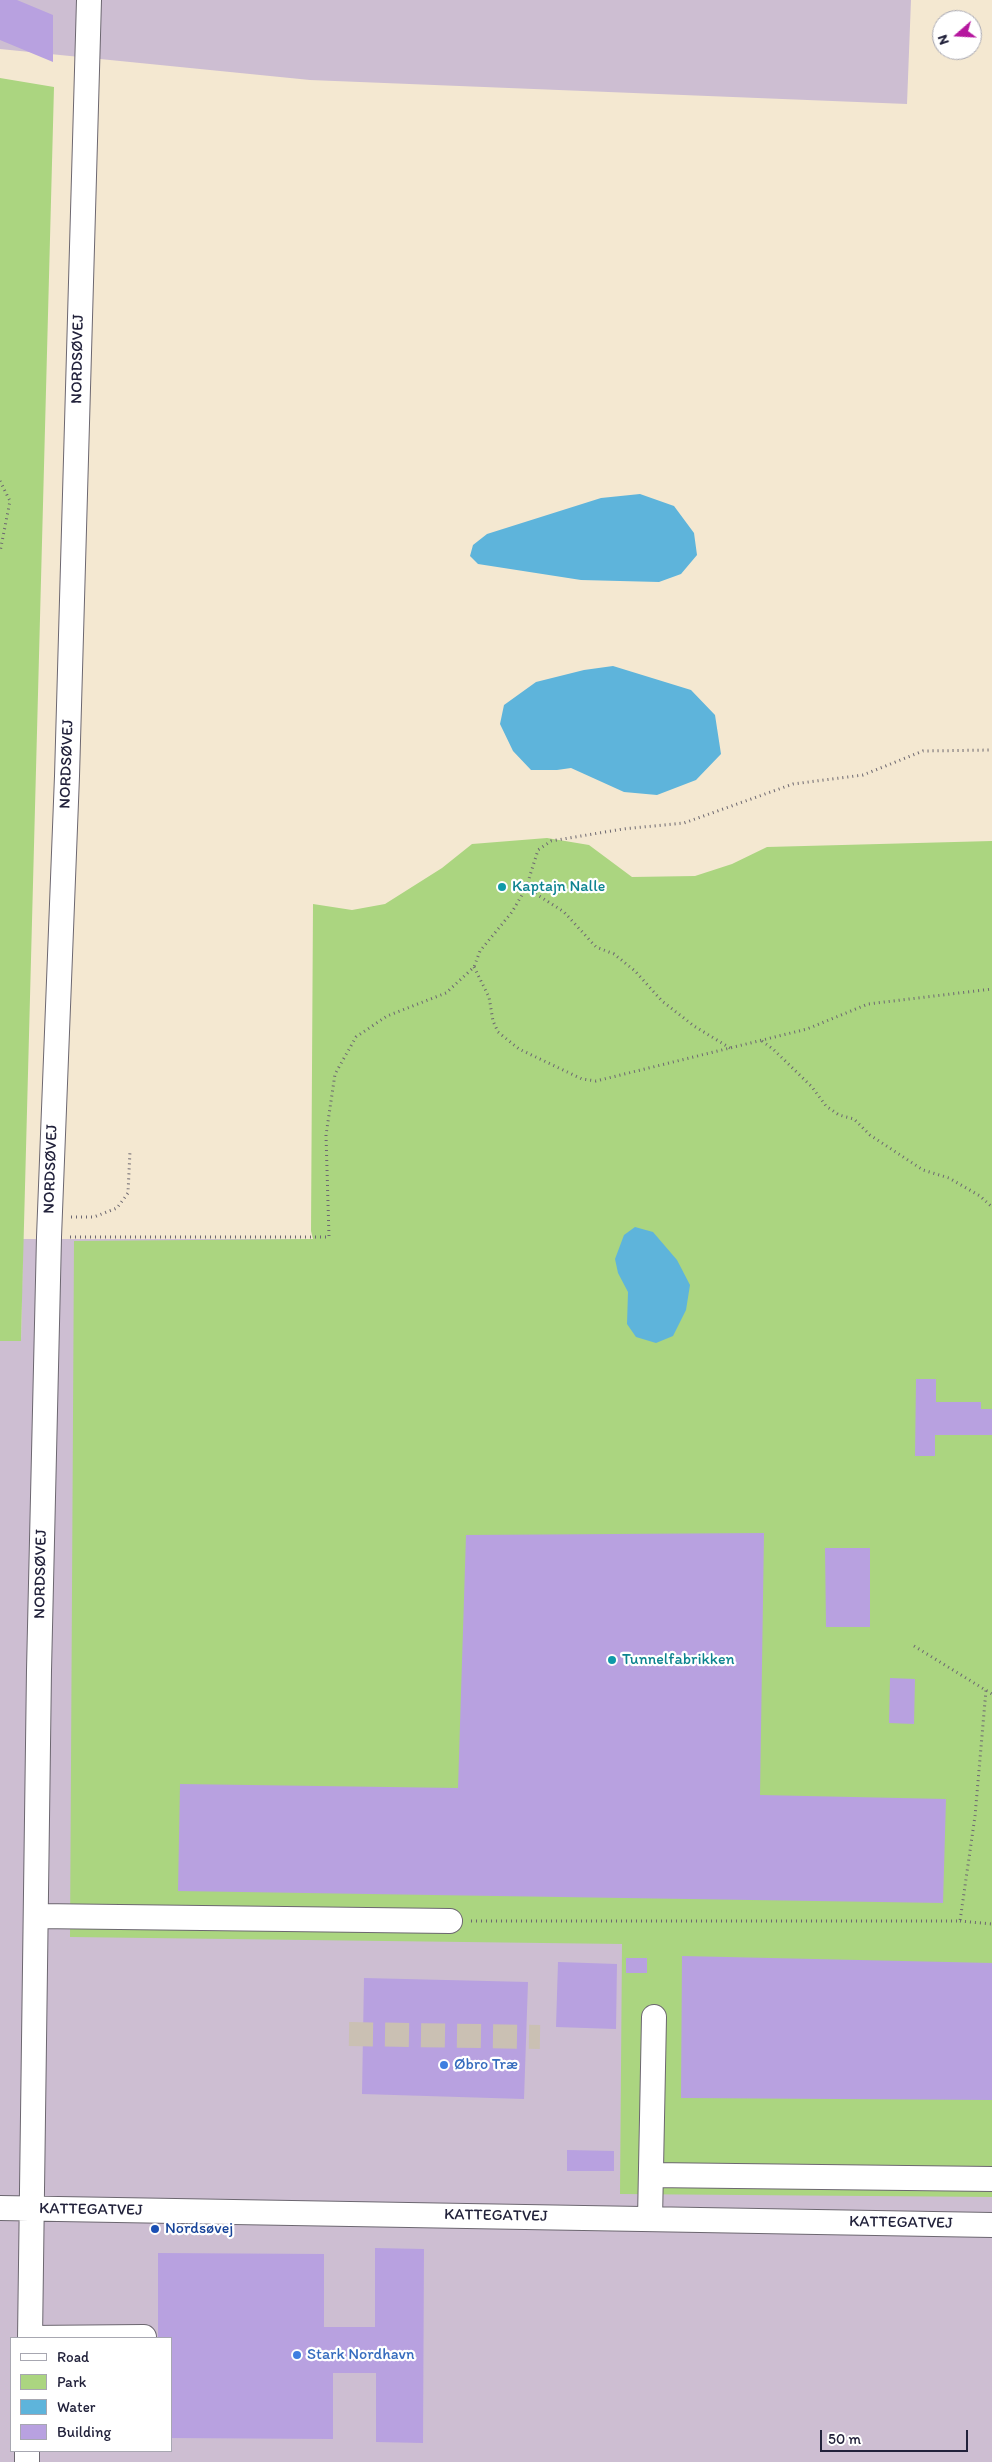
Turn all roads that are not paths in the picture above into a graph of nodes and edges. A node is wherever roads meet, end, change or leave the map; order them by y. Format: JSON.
{"nodes":[{"id":1,"x":89,"y":0,"type":"edge"},
{"id":2,"x":37,"y":1916,"type":"junction"},
{"id":3,"x":450,"y":1920,"type":"road end"},
{"id":4,"x":654,"y":2017,"type":"dead end"},
{"id":5,"x":652,"y":2175,"type":"junction"},
{"id":6,"x":992,"y":2179,"type":"edge"},
{"id":7,"x":0,"y":2208,"type":"edge"},
{"id":8,"x":30,"y":2209,"type":"junction"},
{"id":9,"x":650,"y":2219,"type":"junction"},
{"id":10,"x":992,"y":2225,"type":"edge"},
{"id":11,"x":30,"y":2337,"type":"edge"}],
"edges":[{"from":1,"to":2,"type":"street","name":"NORDSØVEJ"},
{"from":2,"to":3,"type":"street"},
{"from":2,"to":8,"type":"street","name":"NORDSØVEJ"},
{"from":4,"to":5,"type":"street"},
{"from":5,"to":6,"type":"street"},
{"from":5,"to":9,"type":"street"},
{"from":7,"to":8,"type":"street","name":"KATTEGATVEJ"},
{"from":8,"to":9,"type":"street","name":"KATTEGATVEJ"},
{"from":8,"to":11,"type":"street","name":"NORDSØVEJ"},
{"from":9,"to":10,"type":"street","name":"KATTEGATVEJ"}]}
